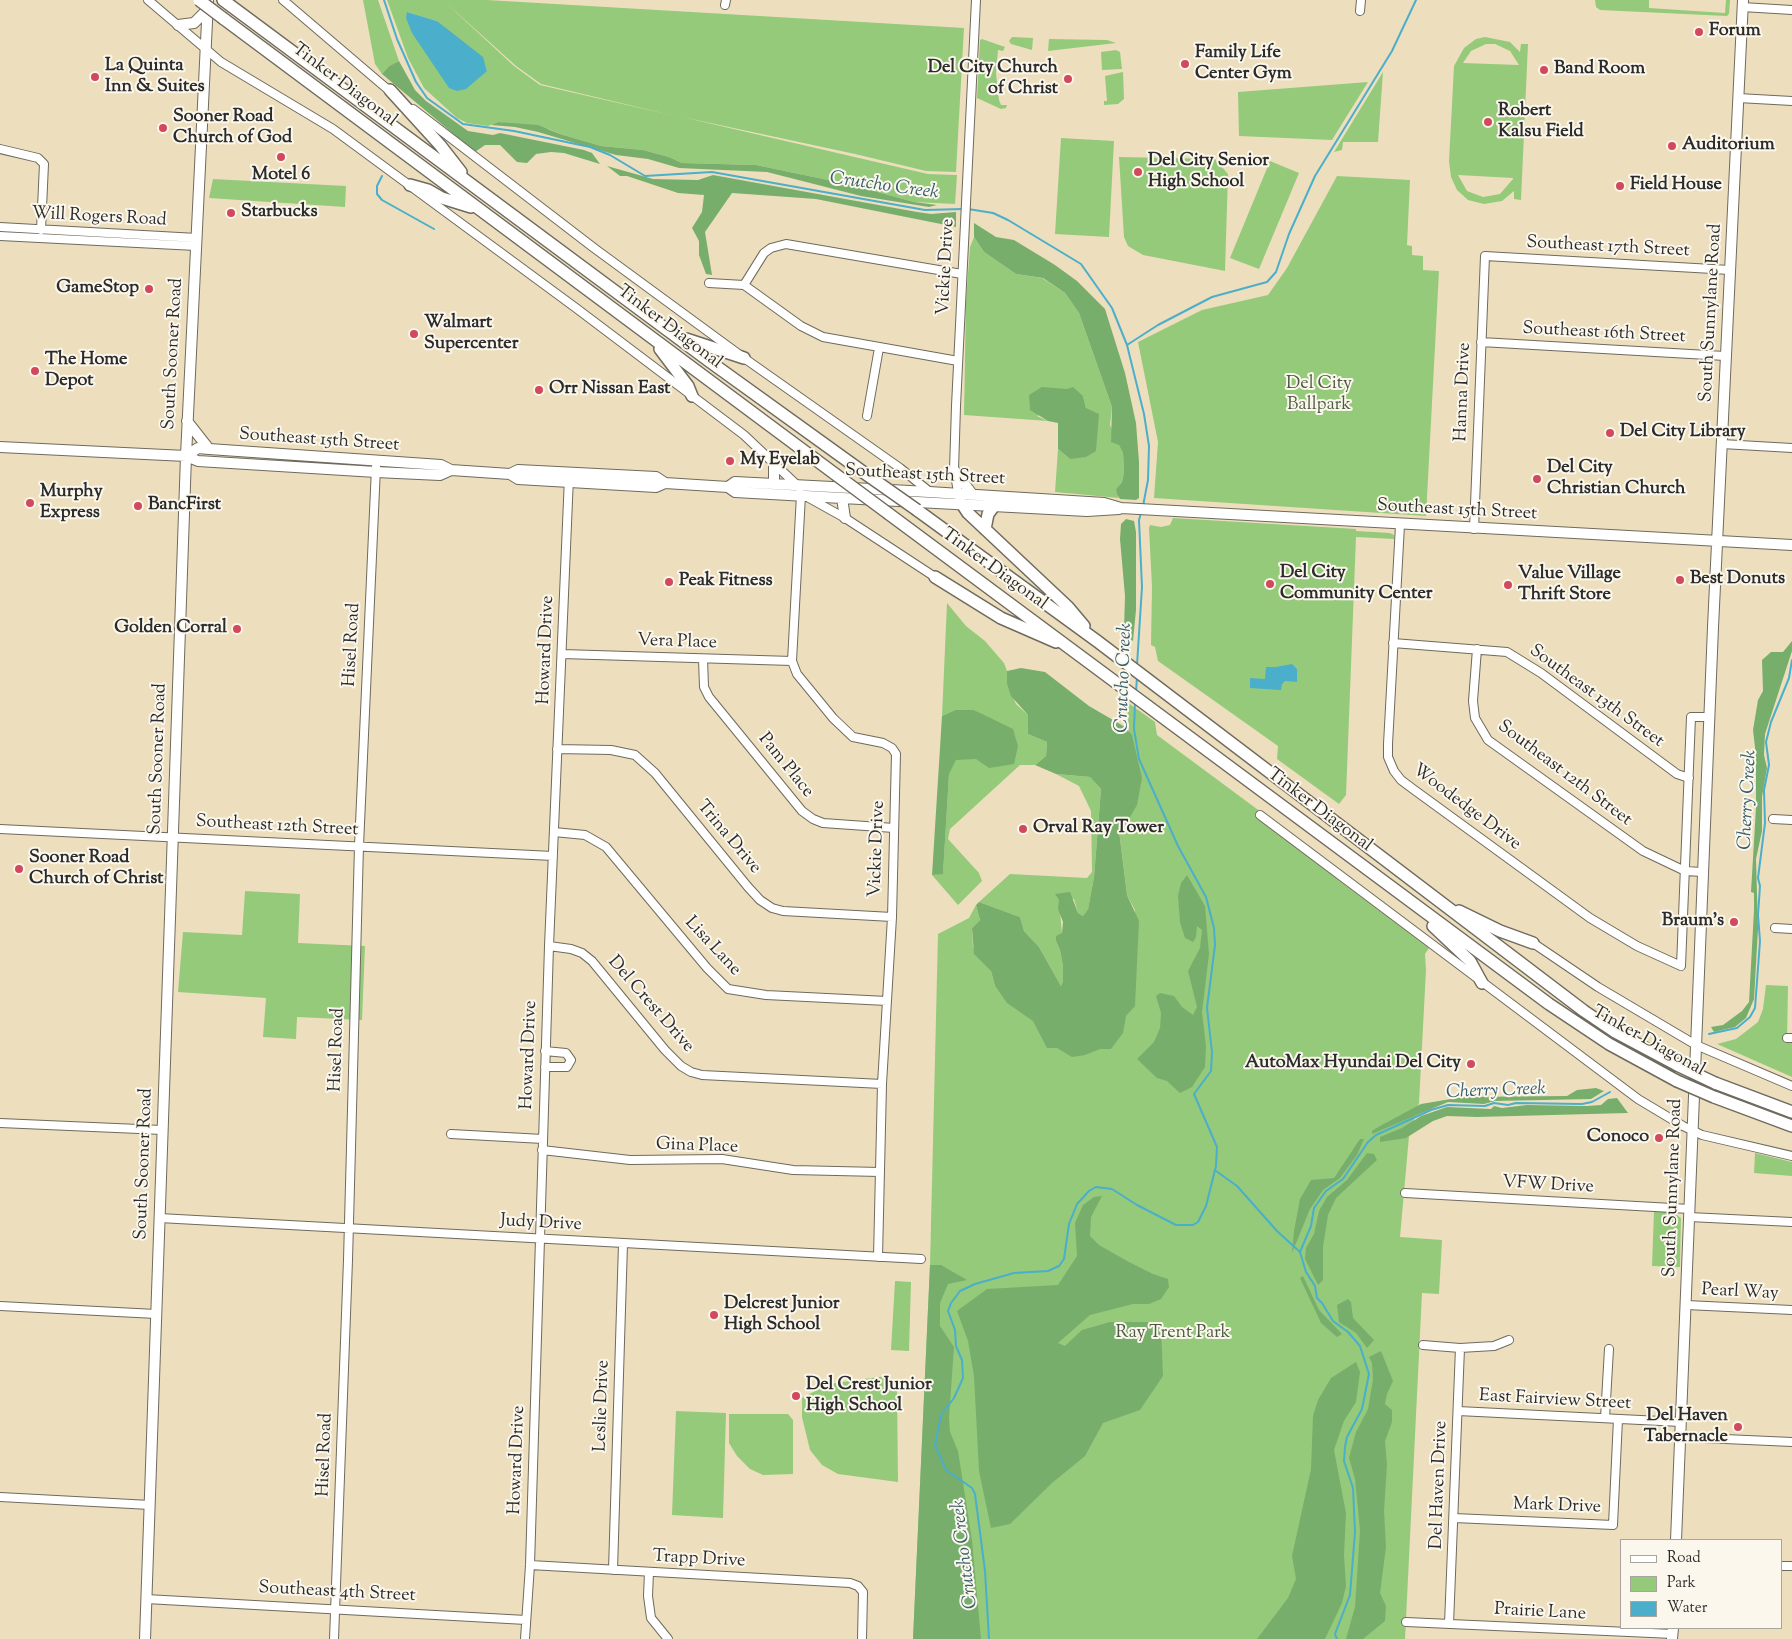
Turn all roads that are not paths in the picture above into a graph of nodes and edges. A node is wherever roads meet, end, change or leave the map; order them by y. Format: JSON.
{"nodes":[{"id":1,"x":148,"y":0,"type":"edge"},
{"id":2,"x":199,"y":0,"type":"edge"},
{"id":3,"x":283,"y":0,"type":"edge"},
{"id":4,"x":976,"y":0,"type":"edge"},
{"id":5,"x":1361,"y":0,"type":"edge"},
{"id":6,"x":224,"y":1,"type":"edge"},
{"id":7,"x":1742,"y":4,"type":"edge"},
{"id":8,"x":208,"y":5,"type":"edge"},
{"id":9,"x":1792,"y":10,"type":"edge"},
{"id":10,"x":1360,"y":11,"type":"dead end"},
{"id":11,"x":178,"y":25,"type":"junction"},
{"id":12,"x":206,"y":50,"type":"junction"},
{"id":13,"x":390,"y":90,"type":"junction"},
{"id":14,"x":1738,"y":98,"type":"junction"},
{"id":15,"x":1792,"y":101,"type":"edge"},
{"id":16,"x":0,"y":148,"type":"edge"},
{"id":17,"x":470,"y":184,"type":"junction"},
{"id":18,"x":410,"y":185,"type":"junction"},
{"id":19,"x":482,"y":210,"type":"junction"},
{"id":20,"x":0,"y":228,"type":"edge"},
{"id":21,"x":41,"y":230,"type":"junction"},
{"id":22,"x":0,"y":236,"type":"edge"},
{"id":23,"x":196,"y":242,"type":"junction"},
{"id":24,"x":1485,"y":256,"type":"joint"},
{"id":25,"x":1730,"y":270,"type":"junction"},
{"id":26,"x":962,"y":274,"type":"junction"},
{"id":27,"x":708,"y":283,"type":"dead end"},
{"id":28,"x":744,"y":285,"type":"junction"},
{"id":29,"x":649,"y":336,"type":"junction"},
{"id":30,"x":677,"y":337,"type":"junction"},
{"id":31,"x":1481,"y":342,"type":"junction"},
{"id":32,"x":879,"y":348,"type":"junction"},
{"id":33,"x":1726,"y":356,"type":"junction"},
{"id":34,"x":744,"y":358,"type":"junction"},
{"id":35,"x":958,"y":361,"type":"junction"},
{"id":36,"x":692,"y":396,"type":"junction"},
{"id":37,"x":866,"y":416,"type":"dead end"},
{"id":38,"x":187,"y":421,"type":"junction"},
{"id":39,"x":1722,"y":444,"type":"junction"},
{"id":40,"x":0,"y":447,"type":"edge"},
{"id":41,"x":1792,"y":448,"type":"edge"},
{"id":42,"x":209,"y":449,"type":"junction"},
{"id":43,"x":186,"y":456,"type":"junction"},
{"id":44,"x":774,"y":462,"type":"junction"},
{"id":45,"x":322,"y":463,"type":"junction"},
{"id":46,"x":376,"y":467,"type":"junction"},
{"id":47,"x":954,"y":470,"type":"junction"},
{"id":48,"x":569,"y":477,"type":"junction"},
{"id":49,"x":774,"y":484,"type":"junction"},
{"id":50,"x":797,"y":485,"type":"junction"},
{"id":51,"x":728,"y":487,"type":"junction"},
{"id":52,"x":929,"y":492,"type":"junction"},
{"id":53,"x":972,"y":494,"type":"junction"},
{"id":54,"x":804,"y":496,"type":"junction"},
{"id":55,"x":842,"y":498,"type":"junction"},
{"id":56,"x":960,"y":499,"type":"junction"},
{"id":57,"x":940,"y":502,"type":"junction"},
{"id":58,"x":1041,"y":504,"type":"junction"},
{"id":59,"x":994,"y":506,"type":"junction"},
{"id":60,"x":845,"y":518,"type":"junction"},
{"id":61,"x":1400,"y":525,"type":"junction"},
{"id":62,"x":985,"y":529,"type":"junction"},
{"id":63,"x":1474,"y":529,"type":"junction"},
{"id":64,"x":1718,"y":540,"type":"junction"},
{"id":65,"x":1792,"y":545,"type":"edge"},
{"id":66,"x":935,"y":577,"type":"joint"},
{"id":67,"x":1097,"y":641,"type":"junction"},
{"id":68,"x":1393,"y":643,"type":"junction"},
{"id":69,"x":1069,"y":647,"type":"junction"},
{"id":70,"x":1477,"y":649,"type":"junction"},
{"id":71,"x":562,"y":654,"type":"junction"},
{"id":72,"x":703,"y":659,"type":"junction"},
{"id":73,"x":792,"y":661,"type":"junction"},
{"id":74,"x":1710,"y":717,"type":"junction"},
{"id":75,"x":557,"y":749,"type":"junction"},
{"id":76,"x":1689,"y":778,"type":"junction"},
{"id":77,"x":1260,"y":816,"type":"dead end"},
{"id":78,"x":1773,"y":819,"type":"dead end"},
{"id":79,"x":1792,"y":820,"type":"edge"},
{"id":80,"x":894,"y":828,"type":"junction"},
{"id":81,"x":0,"y":829,"type":"edge"},
{"id":82,"x":554,"y":832,"type":"junction"},
{"id":83,"x":172,"y":837,"type":"junction"},
{"id":84,"x":359,"y":846,"type":"junction"},
{"id":85,"x":553,"y":856,"type":"junction"},
{"id":86,"x":1685,"y":871,"type":"junction"},
{"id":87,"x":1703,"y":872,"type":"junction"},
{"id":88,"x":1400,"y":894,"type":"junction"},
{"id":89,"x":1435,"y":900,"type":"junction"},
{"id":90,"x":892,"y":917,"type":"junction"},
{"id":91,"x":1775,"y":928,"type":"dead end"},
{"id":92,"x":1792,"y":929,"type":"edge"},
{"id":93,"x":1533,"y":944,"type":"joint"},
{"id":94,"x":548,"y":946,"type":"junction"},
{"id":95,"x":1482,"y":982,"type":"junction"},
{"id":96,"x":887,"y":1001,"type":"junction"},
{"id":97,"x":1696,"y":1045,"type":"junction"},
{"id":98,"x":545,"y":1051,"type":"junction"},
{"id":99,"x":545,"y":1067,"type":"junction"},
{"id":100,"x":882,"y":1084,"type":"junction"},
{"id":101,"x":1792,"y":1086,"type":"edge"},
{"id":102,"x":1792,"y":1112,"type":"edge"},
{"id":103,"x":0,"y":1123,"type":"edge"},
{"id":104,"x":1792,"y":1126,"type":"edge"},
{"id":105,"x":162,"y":1130,"type":"junction"},
{"id":106,"x":1693,"y":1131,"type":"junction"},
{"id":107,"x":451,"y":1134,"type":"dead end"},
{"id":108,"x":543,"y":1139,"type":"junction"},
{"id":109,"x":542,"y":1150,"type":"junction"},
{"id":110,"x":1792,"y":1156,"type":"edge"},
{"id":111,"x":880,"y":1172,"type":"junction"},
{"id":112,"x":1405,"y":1193,"type":"dead end"},
{"id":113,"x":1690,"y":1213,"type":"junction"},
{"id":114,"x":159,"y":1218,"type":"junction"},
{"id":115,"x":1792,"y":1222,"type":"edge"},
{"id":116,"x":348,"y":1228,"type":"junction"},
{"id":117,"x":540,"y":1240,"type":"junction"},
{"id":118,"x":623,"y":1244,"type":"junction"},
{"id":119,"x":878,"y":1257,"type":"junction"},
{"id":120,"x":921,"y":1259,"type":"dead end"},
{"id":121,"x":1686,"y":1305,"type":"junction"},
{"id":122,"x":0,"y":1306,"type":"edge"},
{"id":123,"x":1792,"y":1310,"type":"edge"},
{"id":124,"x":156,"y":1314,"type":"junction"},
{"id":125,"x":1509,"y":1340,"type":"dead end"},
{"id":126,"x":1423,"y":1345,"type":"dead end"},
{"id":127,"x":1460,"y":1348,"type":"junction"},
{"id":128,"x":1609,"y":1349,"type":"dead end"},
{"id":129,"x":1458,"y":1411,"type":"junction"},
{"id":130,"x":1605,"y":1418,"type":"junction"},
{"id":131,"x":1618,"y":1419,"type":"junction"},
{"id":132,"x":1681,"y":1422,"type":"junction"},
{"id":133,"x":1680,"y":1437,"type":"junction"},
{"id":134,"x":1792,"y":1442,"type":"edge"},
{"id":135,"x":0,"y":1497,"type":"edge"},
{"id":136,"x":150,"y":1505,"type":"junction"},
{"id":137,"x":1454,"y":1518,"type":"junction"},
{"id":138,"x":1676,"y":1539,"type":"edge"},
{"id":139,"x":530,"y":1565,"type":"junction"},
{"id":140,"x":614,"y":1570,"type":"junction"},
{"id":141,"x":649,"y":1572,"type":"junction"},
{"id":142,"x":146,"y":1598,"type":"junction"},
{"id":143,"x":335,"y":1608,"type":"junction"},
{"id":144,"x":526,"y":1620,"type":"junction"},
{"id":145,"x":1406,"y":1622,"type":"dead end"},
{"id":146,"x":1449,"y":1624,"type":"junction"},
{"id":147,"x":1673,"y":1634,"type":"edge"},
{"id":148,"x":145,"y":1639,"type":"edge"},
{"id":149,"x":334,"y":1639,"type":"edge"},
{"id":150,"x":525,"y":1639,"type":"edge"},
{"id":151,"x":668,"y":1639,"type":"edge"},
{"id":152,"x":862,"y":1639,"type":"edge"}],
"edges":[{"from":1,"to":11,"type":"street"},
{"from":2,"to":19,"type":"highway","name":"Tinker Diagonal","bridge":true},
{"from":3,"to":13,"type":"street","name":"Tinker Diagonal"},
{"from":4,"to":26,"type":"street","name":"Vickie Drive"},
{"from":5,"to":10,"type":"street"},
{"from":6,"to":17,"type":"highway","name":"Tinker Diagonal"},
{"from":7,"to":9,"type":"street"},
{"from":7,"to":14,"type":"main road","name":"South Sunnylane Road"},
{"from":8,"to":11,"type":"main road"},
{"from":8,"to":12,"type":"main road","name":"South Sooner Road"},
{"from":11,"to":12,"type":"street"},
{"from":12,"to":18,"type":"street"},
{"from":12,"to":23,"type":"main road","name":"South Sooner Road"},
{"from":13,"to":17,"type":"highway"},
{"from":13,"to":34,"type":"street","name":"Tinker Diagonal"},
{"from":14,"to":15,"type":"street"},
{"from":14,"to":25,"type":"main road","name":"South Sunnylane Road"},
{"from":16,"to":21,"type":"street"},
{"from":17,"to":30,"type":"highway","name":"Tinker Diagonal"},
{"from":18,"to":19,"type":"highway"},
{"from":18,"to":36,"type":"street"},
{"from":19,"to":29,"type":"highway","name":"Tinker Diagonal"},
{"from":20,"to":21,"type":"street","name":"Will Rogers Road"},
{"from":21,"to":23,"type":"street","name":"Will Rogers Road"},
{"from":22,"to":23,"type":"street","name":"Will Rogers Road"},
{"from":23,"to":38,"type":"main road","name":"South Sooner Road"},
{"from":24,"to":25,"type":"street","name":"Southeast 17th Street"},
{"from":24,"to":31,"type":"street","name":"Hanna Drive"},
{"from":25,"to":33,"type":"main road","name":"South Sunnylane Road"},
{"from":26,"to":28,"type":"street"},
{"from":26,"to":35,"type":"street","name":"Vickie Drive"},
{"from":27,"to":28,"type":"street"},
{"from":28,"to":32,"type":"street"},
{"from":29,"to":36,"type":"highway"},
{"from":29,"to":69,"type":"highway","name":"Tinker Diagonal","bridge":true},
{"from":30,"to":34,"type":"highway"},
{"from":30,"to":67,"type":"highway","name":"Tinker Diagonal","bridge":true},
{"from":31,"to":33,"type":"street","name":"Southeast 16th Street"},
{"from":31,"to":63,"type":"street","name":"Hanna Drive"},
{"from":32,"to":35,"type":"street"},
{"from":32,"to":37,"type":"street"},
{"from":33,"to":39,"type":"main road","name":"South Sunnylane Road"},
{"from":34,"to":52,"type":"street","name":"Tinker Diagonal"},
{"from":35,"to":47,"type":"street","name":"Vickie Drive"},
{"from":36,"to":44,"type":"street"},
{"from":38,"to":42,"type":"main road"},
{"from":38,"to":43,"type":"main road","name":"South Sooner Road"},
{"from":39,"to":41,"type":"street"},
{"from":39,"to":64,"type":"main road","name":"South Sunnylane Road"},
{"from":40,"to":43,"type":"main road","name":"Southeast 15th Street"},
{"from":42,"to":43,"type":"main road","name":"Southeast 15th Street"},
{"from":42,"to":45,"type":"main road","name":"Southeast 15th Street"},
{"from":43,"to":45,"type":"main road","name":"Southeast 15th Street"},
{"from":43,"to":83,"type":"main road","name":"South Sooner Road"},
{"from":44,"to":49,"type":"main road"},
{"from":44,"to":50,"type":"street"},
{"from":45,"to":46,"type":"main road","name":"Southeast 15th Street"},
{"from":46,"to":48,"type":"main road","name":"Southeast 15th Street"},
{"from":46,"to":84,"type":"street","name":"Hisel Road"},
{"from":47,"to":53,"type":"main road"},
{"from":47,"to":56,"type":"street","name":"Vickie Drive"},
{"from":48,"to":51,"type":"main road","name":"Southeast 15th Street"},
{"from":48,"to":71,"type":"street","name":"Howard Drive"},
{"from":49,"to":50,"type":"main road","name":"Southeast 15th Street"},
{"from":49,"to":51,"type":"main road","name":"Southeast 15th Street"},
{"from":50,"to":52,"type":"main road","name":"Southeast 15th Street"},
{"from":50,"to":54,"type":"street"},
{"from":51,"to":54,"type":"main road","name":"Southeast 15th Street"},
{"from":52,"to":56,"type":"main road","name":"Southeast 15th Street"},
{"from":52,"to":57,"type":"street","name":"Tinker Diagonal"},
{"from":53,"to":56,"type":"main road","name":"Southeast 15th Street"},
{"from":53,"to":58,"type":"main road","name":"Southeast 15th Street"},
{"from":54,"to":55,"type":"main road","name":"Southeast 15th Street"},
{"from":54,"to":60,"type":"street"},
{"from":54,"to":73,"type":"street"},
{"from":55,"to":57,"type":"main road","name":"Southeast 15th Street"},
{"from":55,"to":60,"type":"main road"},
{"from":56,"to":57,"type":"main road","name":"Southeast 15th Street"},
{"from":56,"to":59,"type":"main road","name":"Southeast 15th Street"},
{"from":56,"to":62,"type":"highway"},
{"from":58,"to":59,"type":"main road","name":"Southeast 15th Street"},
{"from":58,"to":61,"type":"main road","name":"Southeast 15th Street"},
{"from":59,"to":62,"type":"highway"},
{"from":60,"to":66,"type":"street"},
{"from":61,"to":63,"type":"main road","name":"Southeast 15th Street"},
{"from":61,"to":68,"type":"street","name":"Woodedge Drive"},
{"from":62,"to":67,"type":"highway"},
{"from":63,"to":64,"type":"main road","name":"Southeast 15th Street"},
{"from":64,"to":65,"type":"main road","name":"Southeast 15th Street"},
{"from":64,"to":74,"type":"main road","name":"South Sunnylane Road"},
{"from":66,"to":69,"type":"highway"},
{"from":67,"to":89,"type":"highway","name":"Tinker Diagonal"},
{"from":68,"to":70,"type":"street","name":"Southeast 13th Street"},
{"from":68,"to":86,"type":"street","name":"Woodedge Drive"},
{"from":69,"to":88,"type":"highway","name":"Tinker Diagonal"},
{"from":70,"to":76,"type":"street","name":"Southeast 13th Street"},
{"from":70,"to":86,"type":"street","name":"Southeast 12th Street"},
{"from":71,"to":72,"type":"street","name":"Vera Place"},
{"from":71,"to":75,"type":"street","name":"Howard Drive"},
{"from":72,"to":73,"type":"street","name":"Vera Place"},
{"from":72,"to":80,"type":"street","name":"Pam Place"},
{"from":73,"to":80,"type":"street","name":"Vickie Drive"},
{"from":74,"to":76,"type":"street"},
{"from":74,"to":87,"type":"main road","name":"South Sunnylane Road"},
{"from":75,"to":82,"type":"street","name":"Howard Drive"},
{"from":75,"to":90,"type":"street","name":"Trina Drive"},
{"from":76,"to":86,"type":"street"},
{"from":77,"to":95,"type":"street"},
{"from":78,"to":79,"type":"street"},
{"from":80,"to":90,"type":"street","name":"Vickie Drive"},
{"from":81,"to":83,"type":"street","name":"Southeast 12th Street"},
{"from":82,"to":85,"type":"street","name":"Howard Drive"},
{"from":82,"to":96,"type":"street","name":"Lisa Lane"},
{"from":83,"to":84,"type":"street","name":"Southeast 12th Street"},
{"from":83,"to":105,"type":"main road","name":"South Sooner Road"},
{"from":84,"to":85,"type":"street","name":"Southeast 12th Street"},
{"from":84,"to":116,"type":"street","name":"Hisel Road"},
{"from":85,"to":94,"type":"street","name":"Howard Drive"},
{"from":86,"to":87,"type":"street","name":"Southeast 12th Street"},
{"from":87,"to":97,"type":"main road","name":"South Sunnylane Road"},
{"from":88,"to":95,"type":"highway"},
{"from":88,"to":104,"type":"highway","name":"Tinker Diagonal","bridge":true},
{"from":89,"to":93,"type":"highway"},
{"from":89,"to":102,"type":"highway","name":"Tinker Diagonal","bridge":true},
{"from":90,"to":96,"type":"street","name":"Vickie Drive"},
{"from":91,"to":92,"type":"street"},
{"from":93,"to":97,"type":"street","name":"Tinker Diagonal"},
{"from":94,"to":98,"type":"street","name":"Howard Drive"},
{"from":94,"to":100,"type":"street","name":"Del Crest Drive"},
{"from":95,"to":106,"type":"street"},
{"from":96,"to":100,"type":"street","name":"Vickie Drive"},
{"from":97,"to":101,"type":"street","name":"Tinker Diagonal"},
{"from":97,"to":106,"type":"main road","name":"South Sunnylane Road"},
{"from":98,"to":99,"type":"street","name":"Howard Drive"},
{"from":98,"to":99,"type":"street"},
{"from":99,"to":108,"type":"street","name":"Howard Drive"},
{"from":100,"to":111,"type":"street","name":"Vickie Drive"},
{"from":103,"to":105,"type":"street"},
{"from":105,"to":114,"type":"main road","name":"South Sooner Road"},
{"from":106,"to":110,"type":"street"},
{"from":106,"to":113,"type":"main road","name":"South Sunnylane Road"},
{"from":107,"to":108,"type":"street"},
{"from":108,"to":109,"type":"street","name":"Howard Drive"},
{"from":109,"to":111,"type":"street","name":"Gina Place"},
{"from":109,"to":117,"type":"street","name":"Howard Drive"},
{"from":111,"to":119,"type":"street","name":"Vickie Drive"},
{"from":112,"to":113,"type":"street","name":"VFW Drive"},
{"from":113,"to":115,"type":"street","name":"VFW Drive"},
{"from":113,"to":121,"type":"main road","name":"South Sunnylane Road"},
{"from":114,"to":116,"type":"street","name":"Judy Drive"},
{"from":114,"to":124,"type":"main road","name":"South Sooner Road"},
{"from":116,"to":117,"type":"street","name":"Judy Drive"},
{"from":116,"to":143,"type":"street","name":"Hisel Road"},
{"from":117,"to":118,"type":"street","name":"Judy Drive"},
{"from":117,"to":139,"type":"street","name":"Howard Drive"},
{"from":118,"to":119,"type":"street","name":"Judy Drive"},
{"from":118,"to":140,"type":"street","name":"Leslie Drive"},
{"from":119,"to":120,"type":"street","name":"Judy Drive"},
{"from":121,"to":123,"type":"street","name":"Pearl Way"},
{"from":121,"to":132,"type":"main road","name":"South Sunnylane Road"},
{"from":122,"to":124,"type":"street"},
{"from":124,"to":136,"type":"main road","name":"South Sooner Road"},
{"from":125,"to":127,"type":"street"},
{"from":126,"to":127,"type":"street"},
{"from":127,"to":129,"type":"street","name":"Del Haven Drive"},
{"from":128,"to":130,"type":"street"},
{"from":129,"to":130,"type":"street","name":"East Fairview Street"},
{"from":129,"to":137,"type":"street","name":"Del Haven Drive"},
{"from":130,"to":131,"type":"street","name":"East Fairview Street"},
{"from":131,"to":132,"type":"street","name":"East Fairview Street"},
{"from":131,"to":137,"type":"street","name":"Mark Drive"},
{"from":132,"to":133,"type":"main road","name":"South Sunnylane Road"},
{"from":133,"to":134,"type":"street"},
{"from":133,"to":138,"type":"main road","name":"South Sunnylane Road"},
{"from":135,"to":136,"type":"street"},
{"from":136,"to":142,"type":"main road","name":"South Sooner Road"},
{"from":137,"to":146,"type":"street","name":"Del Haven Drive"},
{"from":139,"to":140,"type":"street","name":"Trapp Drive"},
{"from":139,"to":144,"type":"street","name":"Howard Drive"},
{"from":140,"to":141,"type":"street","name":"Trapp Drive"},
{"from":141,"to":151,"type":"street"},
{"from":141,"to":152,"type":"street","name":"Trapp Drive"},
{"from":142,"to":143,"type":"street","name":"Southeast 4th Street"},
{"from":142,"to":148,"type":"main road","name":"South Sooner Road"},
{"from":143,"to":144,"type":"street","name":"Southeast 4th Street"},
{"from":143,"to":149,"type":"street","name":"Hisel Road"},
{"from":144,"to":150,"type":"street","name":"Howard Drive"},
{"from":145,"to":146,"type":"street","name":"Prairie Lane"},
{"from":146,"to":147,"type":"street","name":"Prairie Lane"}]}
